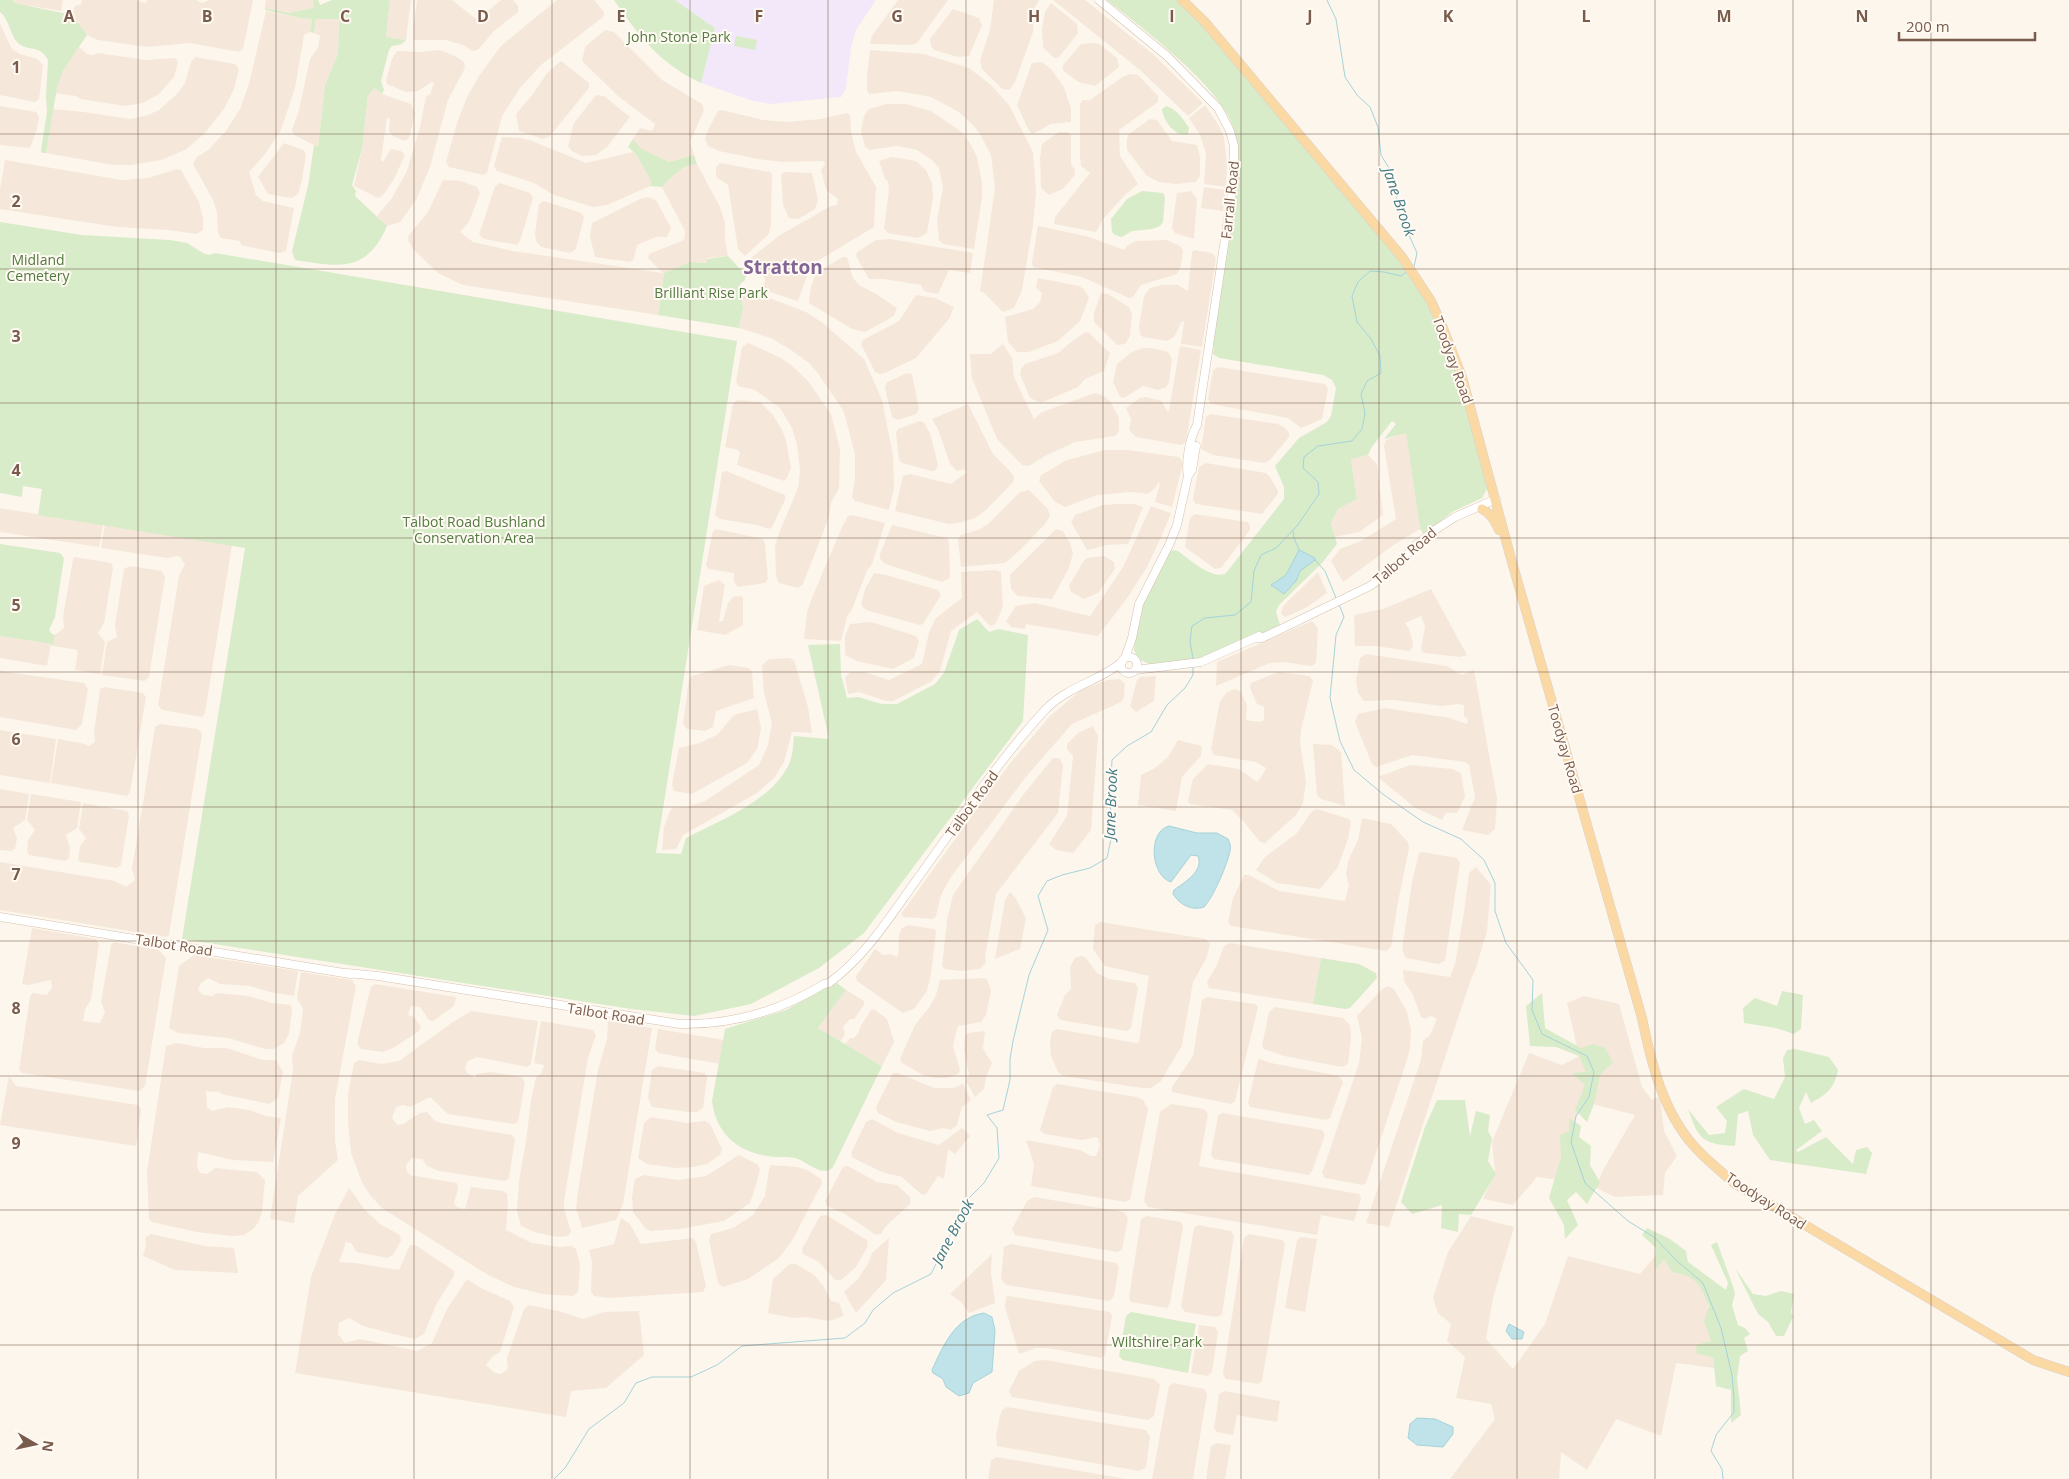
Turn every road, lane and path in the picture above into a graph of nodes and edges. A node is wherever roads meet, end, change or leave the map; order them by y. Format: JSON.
{"nodes":[{"id":1,"x":1099,"y":0,"type":"edge"},
{"id":2,"x":1182,"y":0,"type":"edge"},
{"id":3,"x":1496,"y":502,"type":"junction"},
{"id":4,"x":1479,"y":508,"type":"junction"},
{"id":5,"x":1510,"y":555,"type":"junction"},
{"id":6,"x":1132,"y":638,"type":"junction"},
{"id":7,"x":1135,"y":660,"type":"junction"},
{"id":8,"x":1123,"y":663,"type":"junction"},
{"id":9,"x":1158,"y":668,"type":"junction"},
{"id":10,"x":1135,"y":670,"type":"junction"},
{"id":11,"x":0,"y":917,"type":"edge"},
{"id":12,"x":2069,"y":1372,"type":"edge"}],
"edges":[{"from":1,"to":6,"type":"main road","name":"Farrall Road"},
{"from":2,"to":3,"type":"main road","name":"Toodyay Road"},
{"from":3,"to":4,"type":"main road","name":"Talbot Road"},
{"from":3,"to":5,"type":"main road","name":"Toodyay Road"},
{"from":4,"to":5,"type":"main road"},
{"from":4,"to":9,"type":"main road","name":"Talbot Road"},
{"from":5,"to":12,"type":"main road","name":"Toodyay Road"},
{"from":6,"to":7,"type":"main road","name":"Farrall Road"},
{"from":6,"to":8,"type":"main road","name":"Farrall Road"},
{"from":7,"to":8,"type":"main road","name":"Talbot Road"},
{"from":7,"to":9,"type":"main road","name":"Talbot Road"},
{"from":7,"to":10,"type":"main road","name":"Farrall Road"},
{"from":8,"to":10,"type":"main road","name":"Talbot Road"},
{"from":8,"to":11,"type":"main road","name":"Talbot Road"},
{"from":9,"to":10,"type":"main road","name":"Talbot Road"}]}
